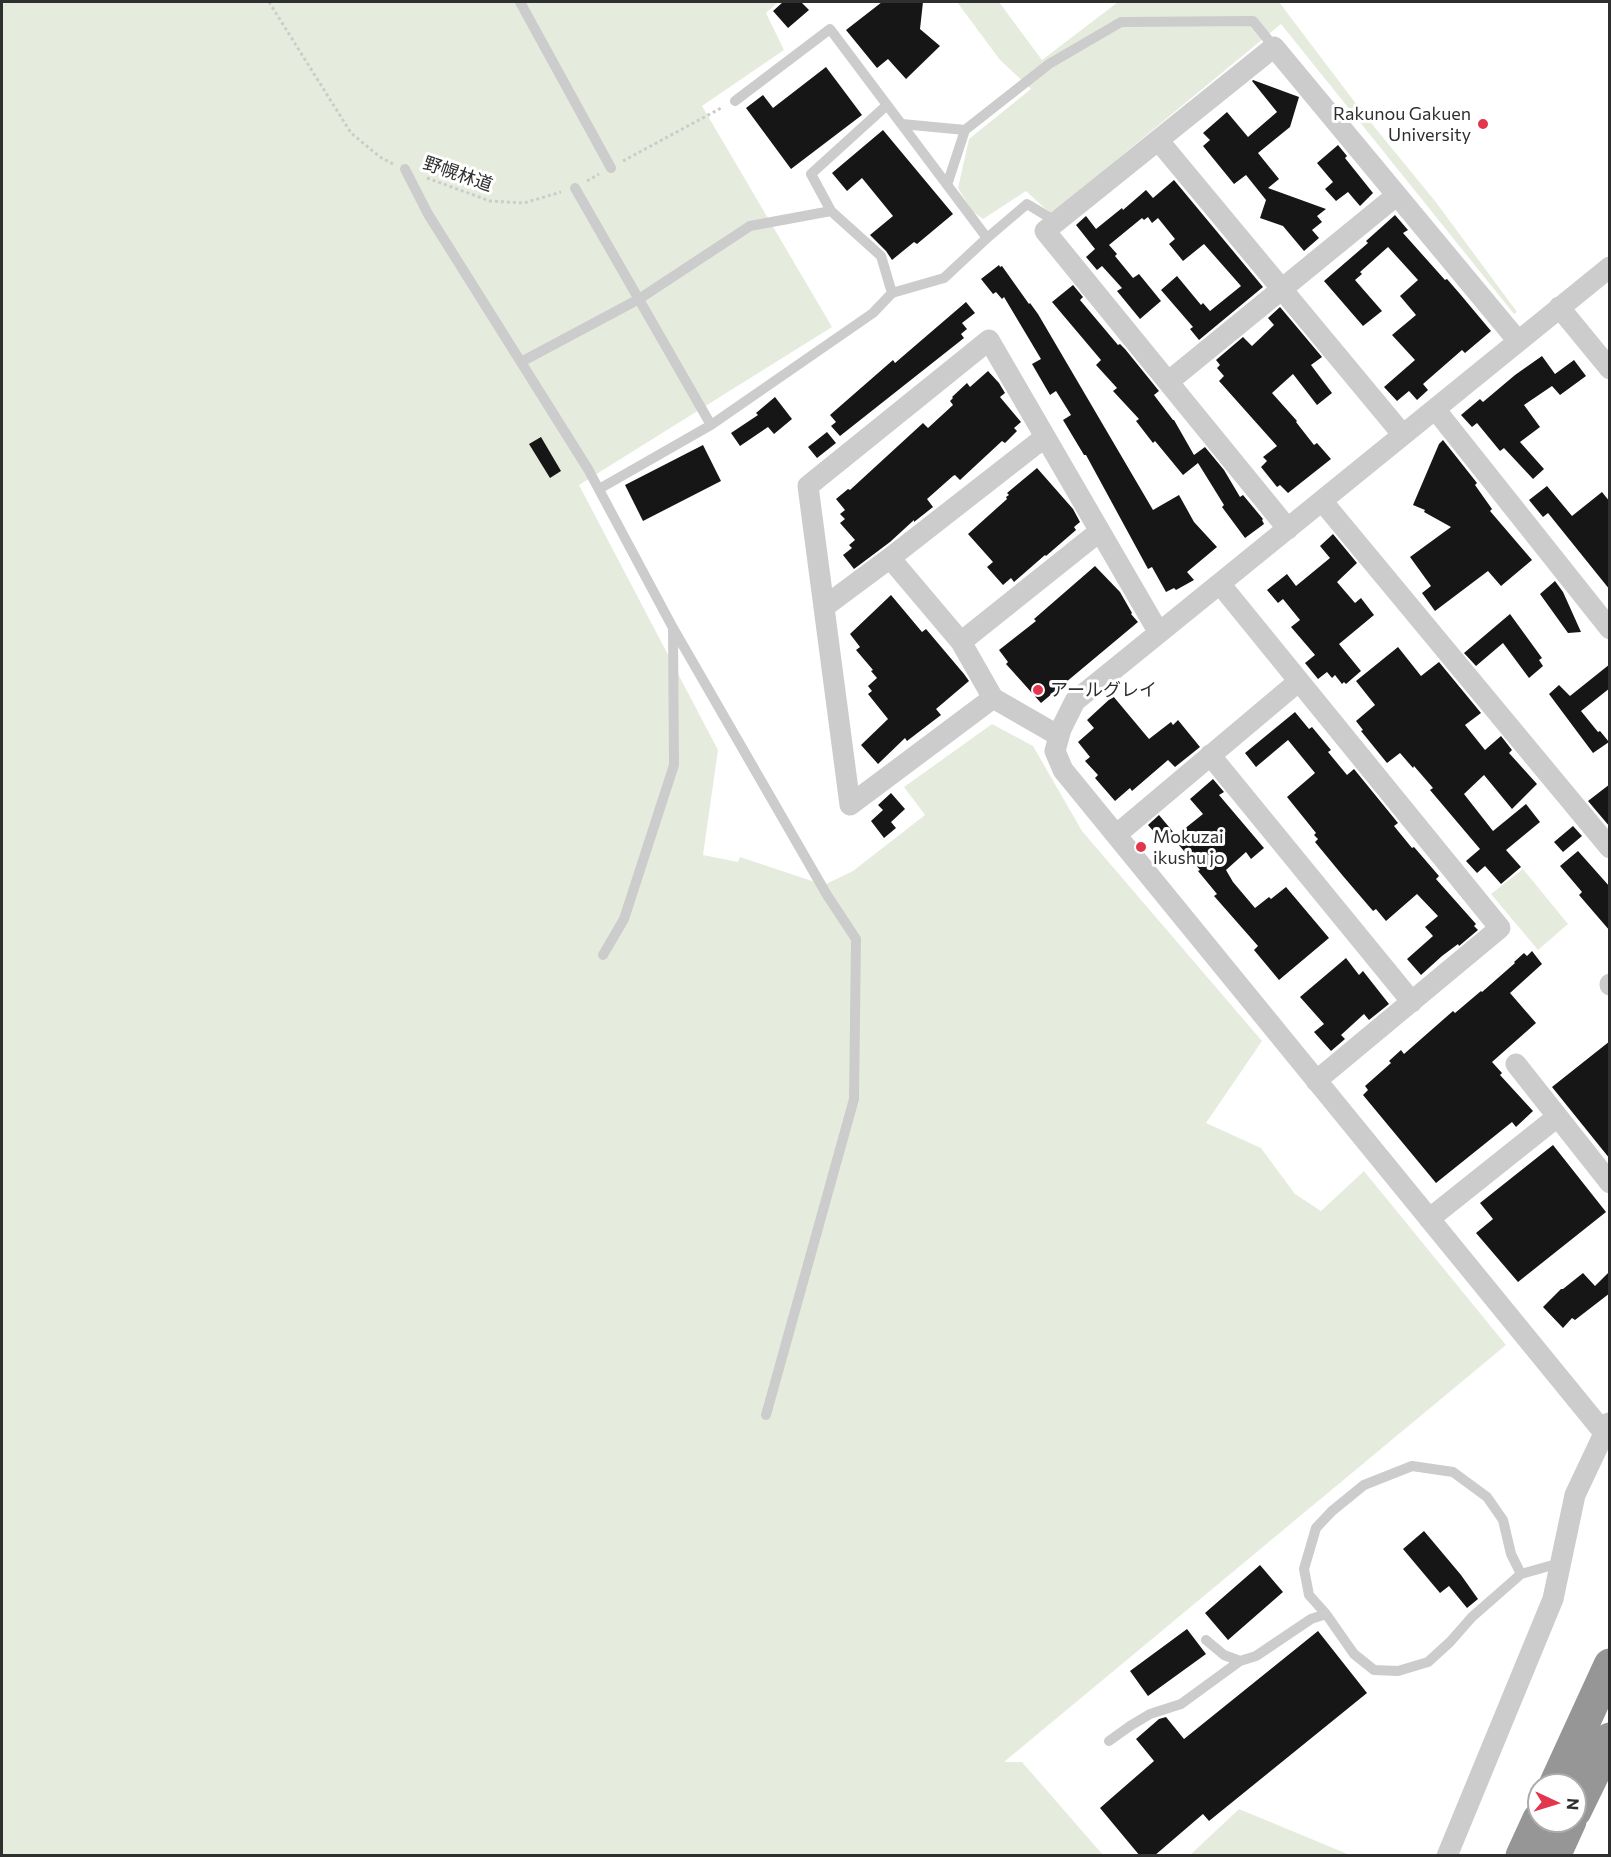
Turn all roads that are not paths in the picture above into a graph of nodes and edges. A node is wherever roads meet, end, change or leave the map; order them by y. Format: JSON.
{"nodes":[{"id":1,"x":520,"y":2,"type":"edge"},
{"id":2,"x":1274,"y":47,"type":"junction"},
{"id":3,"x":735,"y":101,"type":"road end"},
{"id":4,"x":886,"y":105,"type":"junction"},
{"id":5,"x":902,"y":124,"type":"junction"},
{"id":6,"x":965,"y":130,"type":"junction"},
{"id":7,"x":1158,"y":140,"type":"junction"},
{"id":8,"x":610,"y":168,"type":"road end"},
{"id":9,"x":405,"y":169,"type":"road end"},
{"id":10,"x":947,"y":185,"type":"junction"},
{"id":11,"x":575,"y":188,"type":"road end"},
{"id":12,"x":1397,"y":195,"type":"junction"},
{"id":13,"x":831,"y":212,"type":"junction"},
{"id":14,"x":1057,"y":222,"type":"junction"},
{"id":15,"x":987,"y":238,"type":"junction"},
{"id":16,"x":1610,"y":267,"type":"edge"},
{"id":17,"x":1282,"y":290,"type":"junction"},
{"id":18,"x":892,"y":293,"type":"junction"},
{"id":19,"x":639,"y":299,"type":"junction"},
{"id":20,"x":1560,"y":307,"type":"junction"},
{"id":21,"x":1518,"y":341,"type":"junction"},
{"id":22,"x":521,"y":362,"type":"junction"},
{"id":23,"x":1610,"y":369,"type":"edge"},
{"id":24,"x":1168,"y":382,"type":"junction"},
{"id":25,"x":1435,"y":409,"type":"junction"},
{"id":26,"x":711,"y":425,"type":"junction"},
{"id":27,"x":1403,"y":435,"type":"junction"},
{"id":28,"x":1045,"y":437,"type":"junction"},
{"id":29,"x":599,"y":489,"type":"junction"},
{"id":30,"x":1322,"y":501,"type":"junction"},
{"id":31,"x":1288,"y":528,"type":"junction"},
{"id":32,"x":1100,"y":531,"type":"junction"},
{"id":33,"x":890,"y":558,"type":"junction"},
{"id":34,"x":1220,"y":584,"type":"junction"},
{"id":35,"x":824,"y":607,"type":"junction"},
{"id":36,"x":673,"y":628,"type":"junction"},
{"id":37,"x":1610,"y":628,"type":"edge"},
{"id":38,"x":1159,"y":633,"type":"junction"},
{"id":39,"x":961,"y":642,"type":"junction"},
{"id":40,"x":1299,"y":681,"type":"junction"},
{"id":41,"x":993,"y":698,"type":"junction"},
{"id":42,"x":1059,"y":736,"type":"junction"},
{"id":43,"x":1210,"y":755,"type":"junction"},
{"id":44,"x":1116,"y":835,"type":"junction"},
{"id":45,"x":1610,"y":848,"type":"edge"},
{"id":46,"x":603,"y":955,"type":"dead end"},
{"id":47,"x":1412,"y":1002,"type":"junction"},
{"id":48,"x":1516,"y":1064,"type":"dead end"},
{"id":49,"x":1316,"y":1081,"type":"junction"},
{"id":50,"x":1557,"y":1117,"type":"junction"},
{"id":51,"x":1610,"y":1183,"type":"edge"},
{"id":52,"x":1429,"y":1219,"type":"junction"},
{"id":53,"x":766,"y":1415,"type":"dead end"},
{"id":54,"x":1608,"y":1432,"type":"edge"},
{"id":55,"x":1560,"y":1563,"type":"junction"},
{"id":56,"x":1521,"y":1574,"type":"junction"},
{"id":57,"x":1326,"y":1614,"type":"junction"},
{"id":58,"x":1206,"y":1640,"type":"dead end"},
{"id":59,"x":1240,"y":1661,"type":"junction"},
{"id":60,"x":1610,"y":1665,"type":"edge"},
{"id":61,"x":1610,"y":1739,"type":"edge"},
{"id":62,"x":1109,"y":1741,"type":"dead end"},
{"id":63,"x":1560,"y":1773,"type":"edge"},
{"id":64,"x":1587,"y":1786,"type":"edge"},
{"id":65,"x":1533,"y":1833,"type":"edge"},
{"id":66,"x":1564,"y":1833,"type":"edge"},
{"id":67,"x":1554,"y":1855,"type":"edge"},
{"id":68,"x":1447,"y":1856,"type":"edge"},
{"id":69,"x":1522,"y":1856,"type":"edge"}],
"edges":[{"from":1,"to":8,"type":"lane"},
{"from":2,"to":6,"type":"lane"},
{"from":2,"to":7,"type":"street"},
{"from":2,"to":12,"type":"street"},
{"from":3,"to":4,"type":"lane"},
{"from":4,"to":5,"type":"lane"},
{"from":4,"to":13,"type":"lane"},
{"from":5,"to":6,"type":"lane"},
{"from":5,"to":10,"type":"lane"},
{"from":6,"to":10,"type":"lane"},
{"from":7,"to":14,"type":"street"},
{"from":7,"to":17,"type":"street"},
{"from":9,"to":22,"type":"lane"},
{"from":10,"to":15,"type":"lane"},
{"from":11,"to":19,"type":"lane"},
{"from":12,"to":17,"type":"street"},
{"from":12,"to":21,"type":"street"},
{"from":13,"to":18,"type":"lane"},
{"from":13,"to":19,"type":"lane"},
{"from":14,"to":15,"type":"lane"},
{"from":14,"to":24,"type":"street"},
{"from":15,"to":18,"type":"lane"},
{"from":16,"to":20,"type":"street"},
{"from":17,"to":24,"type":"street"},
{"from":17,"to":27,"type":"street"},
{"from":18,"to":26,"type":"lane"},
{"from":19,"to":22,"type":"lane"},
{"from":19,"to":26,"type":"lane"},
{"from":20,"to":21,"type":"street"},
{"from":20,"to":23,"type":"street"},
{"from":21,"to":25,"type":"street"},
{"from":22,"to":29,"type":"lane"},
{"from":24,"to":31,"type":"street"},
{"from":25,"to":27,"type":"street"},
{"from":25,"to":37,"type":"street"},
{"from":26,"to":29,"type":"lane"},
{"from":27,"to":30,"type":"street"},
{"from":28,"to":32,"type":"street"},
{"from":28,"to":33,"type":"street"},
{"from":28,"to":35,"type":"street"},
{"from":29,"to":36,"type":"lane"},
{"from":30,"to":31,"type":"street"},
{"from":30,"to":45,"type":"street"},
{"from":31,"to":34,"type":"street"},
{"from":32,"to":38,"type":"street"},
{"from":32,"to":39,"type":"street"},
{"from":33,"to":35,"type":"street"},
{"from":33,"to":39,"type":"street"},
{"from":34,"to":38,"type":"street"},
{"from":34,"to":40,"type":"street"},
{"from":35,"to":41,"type":"street"},
{"from":36,"to":46,"type":"lane"},
{"from":36,"to":53,"type":"lane"},
{"from":38,"to":42,"type":"street"},
{"from":39,"to":41,"type":"street"},
{"from":40,"to":43,"type":"street"},
{"from":40,"to":47,"type":"street"},
{"from":41,"to":42,"type":"street"},
{"from":42,"to":44,"type":"street"},
{"from":43,"to":44,"type":"street"},
{"from":43,"to":47,"type":"street"},
{"from":44,"to":49,"type":"street"},
{"from":47,"to":49,"type":"street"},
{"from":48,"to":50,"type":"street"},
{"from":49,"to":52,"type":"street"},
{"from":50,"to":51,"type":"street"},
{"from":50,"to":52,"type":"street"},
{"from":52,"to":54,"type":"street"},
{"from":54,"to":55,"type":"street"},
{"from":55,"to":56,"type":"lane"},
{"from":55,"to":68,"type":"street"},
{"from":56,"to":57,"type":"lane"},
{"from":56,"to":57,"type":"lane"},
{"from":57,"to":59,"type":"lane"},
{"from":58,"to":59,"type":"lane"},
{"from":59,"to":62,"type":"lane"},
{"from":60,"to":63,"type":"highway"},
{"from":61,"to":64,"type":"highway"},
{"from":65,"to":69,"type":"highway"},
{"from":66,"to":67,"type":"highway"}]}
